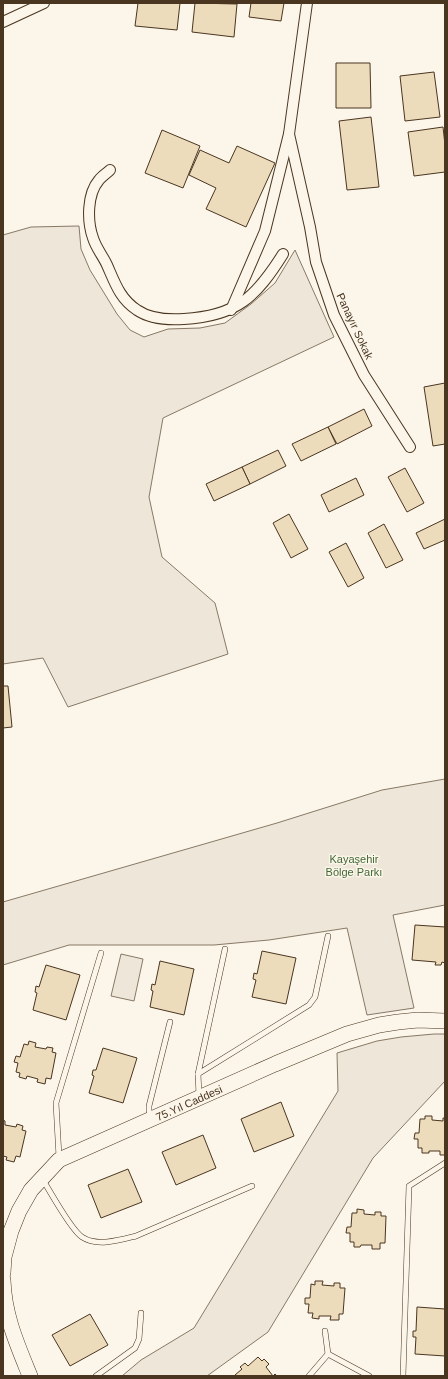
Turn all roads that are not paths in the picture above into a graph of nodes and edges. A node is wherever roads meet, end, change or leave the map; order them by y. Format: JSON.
{"nodes":[{"id":1,"x":44,"y":3,"type":"edge"},
{"id":2,"x":307,"y":3,"type":"edge"},
{"id":3,"x":3,"y":22,"type":"edge"},
{"id":4,"x":289,"y":134,"type":"junction"},
{"id":5,"x":110,"y":170,"type":"dead end"},
{"id":6,"x":283,"y":254,"type":"dead end"},
{"id":7,"x":231,"y":310,"type":"junction"},
{"id":8,"x":410,"y":447,"type":"dead end"},
{"id":9,"x":328,"y":936,"type":"dead end"},
{"id":10,"x":225,"y":949,"type":"dead end"},
{"id":11,"x":101,"y":953,"type":"dead end"},
{"id":12,"x":445,"y":1021,"type":"edge"},
{"id":13,"x":170,"y":1022,"type":"dead end"},
{"id":14,"x":198,"y":1074,"type":"junction"},
{"id":15,"x":199,"y":1098,"type":"junction"},
{"id":16,"x":152,"y":1119,"type":"junction"},
{"id":17,"x":59,"y":1160,"type":"junction"},
{"id":18,"x":445,"y":1163,"type":"edge"},
{"id":19,"x":42,"y":1178,"type":"junction"},
{"id":20,"x":252,"y":1186,"type":"dead end"},
{"id":21,"x":3,"y":1273,"type":"edge"},
{"id":22,"x":3,"y":1280,"type":"edge"},
{"id":23,"x":141,"y":1313,"type":"dead end"},
{"id":24,"x":6,"y":1324,"type":"edge"},
{"id":25,"x":325,"y":1331,"type":"dead end"},
{"id":26,"x":328,"y":1354,"type":"junction"},
{"id":27,"x":30,"y":1376,"type":"edge"},
{"id":28,"x":96,"y":1376,"type":"edge"},
{"id":29,"x":309,"y":1376,"type":"edge"},
{"id":30,"x":369,"y":1376,"type":"edge"},
{"id":31,"x":403,"y":1376,"type":"edge"}],
"edges":[{"from":1,"to":3,"type":"street"},
{"from":2,"to":4,"type":"street"},
{"from":4,"to":7,"type":"street"},
{"from":4,"to":8,"type":"street","name":"Panayır Sokak"},
{"from":5,"to":7,"type":"street"},
{"from":6,"to":7,"type":"street"},
{"from":9,"to":14,"type":"lane"},
{"from":10,"to":14,"type":"lane"},
{"from":11,"to":17,"type":"lane"},
{"from":12,"to":15,"type":"street","name":"75.Yıl Caddesi"},
{"from":13,"to":16,"type":"lane"},
{"from":14,"to":15,"type":"lane"},
{"from":15,"to":16,"type":"street","name":"75.Yıl Caddesi"},
{"from":16,"to":17,"type":"street","name":"75.Yıl Caddesi"},
{"from":17,"to":19,"type":"street","name":"75.Yıl Caddesi"},
{"from":18,"to":31,"type":"lane"},
{"from":19,"to":20,"type":"lane"},
{"from":19,"to":21,"type":"street","name":"75.Yıl Caddesi"},
{"from":22,"to":24,"type":"street"},
{"from":23,"to":28,"type":"lane"},
{"from":24,"to":27,"type":"street"},
{"from":25,"to":26,"type":"lane"},
{"from":26,"to":29,"type":"lane"},
{"from":26,"to":30,"type":"lane"}]}
